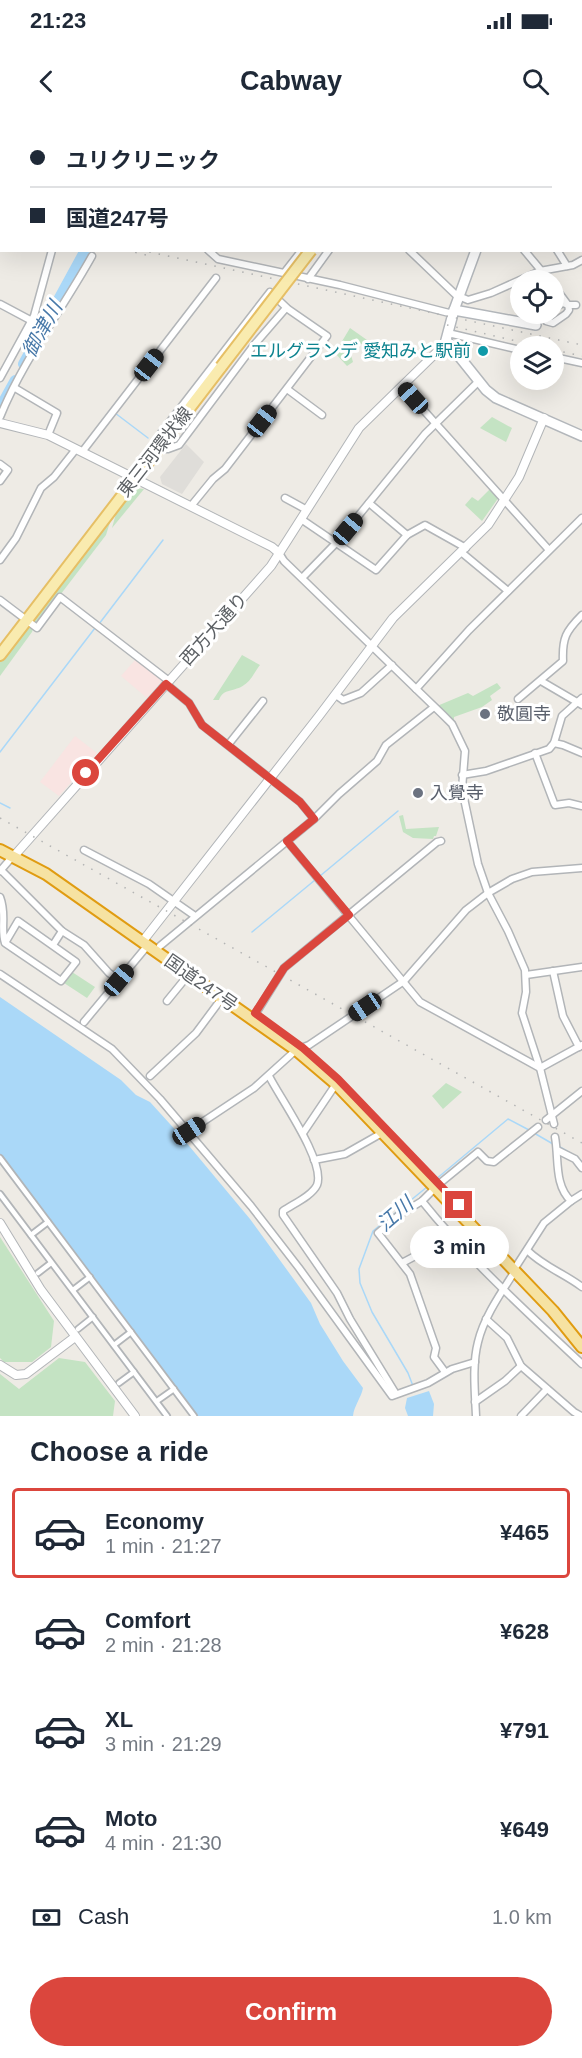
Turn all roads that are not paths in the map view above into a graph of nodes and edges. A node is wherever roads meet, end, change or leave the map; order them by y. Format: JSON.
{"nodes":[{"id":1,"x":51,"y":252,"type":"edge"},
{"id":2,"x":210,"y":252,"type":"edge"},
{"id":3,"x":300,"y":252,"type":"edge"},
{"id":4,"x":309,"y":252,"type":"edge"},
{"id":5,"x":328,"y":252,"type":"edge"},
{"id":6,"x":411,"y":252,"type":"edge"},
{"id":7,"x":475,"y":252,"type":"edge"},
{"id":8,"x":526,"y":252,"type":"edge"},
{"id":9,"x":558,"y":252,"type":"edge"},
{"id":10,"x":92,"y":256,"type":"dead end"},
{"id":11,"x":582,"y":260,"type":"edge"},
{"id":12,"x":567,"y":266,"type":"junction"},
{"id":13,"x":539,"y":270,"type":"edge"},
{"id":14,"x":545,"y":270,"type":"edge"},
{"id":15,"x":284,"y":273,"type":"junction"},
{"id":16,"x":216,"y":278,"type":"dead end"},
{"id":17,"x":308,"y":279,"type":"junction"},
{"id":18,"x":510,"y":284,"type":"edge"},
{"id":19,"x":459,"y":297,"type":"junction"},
{"id":20,"x":582,"y":300,"type":"edge"},
{"id":21,"x":0,"y":304,"type":"edge"},
{"id":22,"x":564,"y":306,"type":"edge"},
{"id":23,"x":286,"y":308,"type":"junction"},
{"id":24,"x":454,"y":312,"type":"junction"},
{"id":25,"x":32,"y":321,"type":"junction"},
{"id":26,"x":546,"y":324,"type":"edge"},
{"id":27,"x":539,"y":325,"type":"joint"},
{"id":28,"x":447,"y":336,"type":"junction"},
{"id":29,"x":510,"y":348,"type":"edge"},
{"id":30,"x":564,"y":359,"type":"edge"},
{"id":31,"x":582,"y":363,"type":"edge"},
{"id":32,"x":1,"y":376,"type":"edge"},
{"id":33,"x":479,"y":381,"type":"junction"},
{"id":34,"x":402,"y":386,"type":"junction"},
{"id":35,"x":15,"y":387,"type":"junction"},
{"id":36,"x":287,"y":389,"type":"junction"},
{"id":37,"x":322,"y":415,"type":"dead end"},
{"id":38,"x":0,"y":417,"type":"edge"},
{"id":39,"x":544,"y":418,"type":"junction"},
{"id":40,"x":435,"y":422,"type":"junction"},
{"id":41,"x":0,"y":423,"type":"edge"},
{"id":42,"x":48,"y":435,"type":"junction"},
{"id":43,"x":582,"y":436,"type":"edge"},
{"id":44,"x":79,"y":450,"type":"junction"},
{"id":45,"x":154,"y":454,"type":"junction"},
{"id":46,"x":0,"y":464,"type":"edge"},
{"id":47,"x":137,"y":478,"type":"junction"},
{"id":48,"x":0,"y":481,"type":"edge"},
{"id":49,"x":285,"y":498,"type":"dead end"},
{"id":50,"x":504,"y":500,"type":"junction"},
{"id":51,"x":369,"y":503,"type":"junction"},
{"id":52,"x":191,"y":506,"type":"junction"},
{"id":53,"x":307,"y":510,"type":"junction"},
{"id":54,"x":582,"y":518,"type":"edge"},
{"id":55,"x":301,"y":519,"type":"junction"},
{"id":56,"x":407,"y":535,"type":"junction"},
{"id":57,"x":337,"y":542,"type":"junction"},
{"id":58,"x":463,"y":550,"type":"junction"},
{"id":59,"x":549,"y":550,"type":"junction"},
{"id":60,"x":279,"y":553,"type":"junction"},
{"id":61,"x":0,"y":557,"type":"edge"},
{"id":62,"x":302,"y":578,"type":"junction"},
{"id":63,"x":508,"y":591,"type":"junction"},
{"id":64,"x":0,"y":600,"type":"edge"},
{"id":65,"x":582,"y":615,"type":"edge"},
{"id":66,"x":26,"y":620,"type":"junction"},
{"id":67,"x":373,"y":646,"type":"junction"},
{"id":68,"x":0,"y":655,"type":"edge"},
{"id":69,"x":392,"y":665,"type":"junction"},
{"id":70,"x":541,"y":681,"type":"junction"},
{"id":71,"x":167,"y":682,"type":"junction"},
{"id":72,"x":416,"y":689,"type":"junction"},
{"id":73,"x":336,"y":694,"type":"junction"},
{"id":74,"x":518,"y":699,"type":"dead end"},
{"id":75,"x":263,"y":701,"type":"dead end"},
{"id":76,"x":580,"y":701,"type":"edge"},
{"id":77,"x":434,"y":707,"type":"junction"},
{"id":78,"x":554,"y":743,"type":"junction"},
{"id":79,"x":228,"y":745,"type":"junction"},
{"id":80,"x":535,"y":753,"type":"junction"},
{"id":81,"x":582,"y":753,"type":"edge"},
{"id":82,"x":462,"y":775,"type":"junction"},
{"id":83,"x":270,"y":778,"type":"junction"},
{"id":84,"x":582,"y":806,"type":"edge"},
{"id":85,"x":314,"y":819,"type":"junction"},
{"id":86,"x":287,"y":841,"type":"junction"},
{"id":87,"x":441,"y":841,"type":"dead end"},
{"id":88,"x":0,"y":843,"type":"edge"},
{"id":89,"x":19,"y":849,"type":"junction"},
{"id":90,"x":0,"y":850,"type":"edge"},
{"id":91,"x":84,"y":850,"type":"dead end"},
{"id":92,"x":0,"y":857,"type":"edge"},
{"id":93,"x":582,"y":868,"type":"edge"},
{"id":94,"x":0,"y":871,"type":"edge"},
{"id":95,"x":488,"y":893,"type":"junction"},
{"id":96,"x":0,"y":897,"type":"edge"},
{"id":97,"x":173,"y":901,"type":"junction"},
{"id":98,"x":349,"y":915,"type":"junction"},
{"id":99,"x":195,"y":916,"type":"junction"},
{"id":100,"x":62,"y":931,"type":"junction"},
{"id":101,"x":147,"y":941,"type":"junction"},
{"id":102,"x":5,"y":944,"type":"junction"},
{"id":103,"x":53,"y":945,"type":"junction"},
{"id":104,"x":160,"y":946,"type":"junction"},
{"id":105,"x":582,"y":967,"type":"edge"},
{"id":106,"x":553,"y":971,"type":"junction"},
{"id":107,"x":0,"y":974,"type":"edge"},
{"id":108,"x":189,"y":974,"type":"junction"},
{"id":109,"x":526,"y":975,"type":"junction"},
{"id":110,"x":119,"y":980,"type":"junction"},
{"id":111,"x":404,"y":981,"type":"junction"},
{"id":112,"x":222,"y":998,"type":"junction"},
{"id":113,"x":167,"y":1001,"type":"dead end"},
{"id":114,"x":255,"y":1013,"type":"junction"},
{"id":115,"x":84,"y":1022,"type":"dead end"},
{"id":116,"x":580,"y":1046,"type":"edge"},
{"id":117,"x":299,"y":1049,"type":"junction"},
{"id":118,"x":540,"y":1068,"type":"junction"},
{"id":119,"x":150,"y":1076,"type":"dead end"},
{"id":120,"x":269,"y":1076,"type":"junction"},
{"id":121,"x":336,"y":1084,"type":"junction"},
{"id":122,"x":582,"y":1091,"type":"edge"},
{"id":123,"x":549,"y":1118,"type":"junction"},
{"id":124,"x":554,"y":1124,"type":"dead end"},
{"id":125,"x":538,"y":1127,"type":"dead end"},
{"id":126,"x":189,"y":1131,"type":"junction"},
{"id":127,"x":382,"y":1133,"type":"junction"},
{"id":128,"x":303,"y":1134,"type":"junction"},
{"id":129,"x":555,"y":1137,"type":"dead end"},
{"id":130,"x":557,"y":1150,"type":"junction"},
{"id":131,"x":0,"y":1158,"type":"edge"},
{"id":132,"x":314,"y":1160,"type":"junction"},
{"id":133,"x":7,"y":1167,"type":"junction"},
{"id":134,"x":582,"y":1168,"type":"edge"},
{"id":135,"x":0,"y":1172,"type":"edge"},
{"id":136,"x":434,"y":1184,"type":"junction"},
{"id":137,"x":0,"y":1194,"type":"edge"},
{"id":138,"x":582,"y":1194,"type":"edge"},
{"id":139,"x":422,"y":1201,"type":"junction"},
{"id":140,"x":571,"y":1201,"type":"junction"},
{"id":141,"x":48,"y":1222,"type":"junction"},
{"id":142,"x":0,"y":1223,"type":"edge"},
{"id":143,"x":31,"y":1235,"type":"junction"},
{"id":144,"x":451,"y":1237,"type":"junction"},
{"id":145,"x":528,"y":1251,"type":"junction"},
{"id":146,"x":51,"y":1263,"type":"junction"},
{"id":147,"x":402,"y":1263,"type":"junction"},
{"id":148,"x":516,"y":1268,"type":"junction"},
{"id":149,"x":38,"y":1273,"type":"dead end"},
{"id":150,"x":90,"y":1277,"type":"junction"},
{"id":151,"x":582,"y":1287,"type":"edge"},
{"id":152,"x":73,"y":1290,"type":"junction"},
{"id":153,"x":504,"y":1290,"type":"junction"},
{"id":154,"x":93,"y":1317,"type":"junction"},
{"id":155,"x":486,"y":1319,"type":"junction"},
{"id":156,"x":131,"y":1332,"type":"junction"},
{"id":157,"x":77,"y":1333,"type":"junction"},
{"id":158,"x":582,"y":1338,"type":"edge"},
{"id":159,"x":114,"y":1345,"type":"junction"},
{"id":160,"x":582,"y":1347,"type":"edge"},
{"id":161,"x":475,"y":1362,"type":"junction"},
{"id":162,"x":582,"y":1364,"type":"edge"},
{"id":163,"x":0,"y":1365,"type":"edge"},
{"id":164,"x":521,"y":1366,"type":"junction"},
{"id":165,"x":134,"y":1372,"type":"junction"},
{"id":166,"x":445,"y":1372,"type":"junction"},
{"id":167,"x":119,"y":1383,"type":"dead end"},
{"id":168,"x":174,"y":1389,"type":"junction"},
{"id":169,"x":547,"y":1389,"type":"junction"},
{"id":170,"x":396,"y":1394,"type":"junction"},
{"id":171,"x":157,"y":1401,"type":"junction"},
{"id":172,"x":475,"y":1402,"type":"junction"},
{"id":173,"x":580,"y":1415,"type":"edge"},
{"id":174,"x":135,"y":1416,"type":"edge"},
{"id":175,"x":167,"y":1416,"type":"edge"},
{"id":176,"x":194,"y":1416,"type":"edge"},
{"id":177,"x":476,"y":1416,"type":"edge"},
{"id":178,"x":521,"y":1416,"type":"edge"}],
"edges":[{"from":1,"to":25,"type":"street"},
{"from":2,"to":15,"type":"street"},
{"from":3,"to":15,"type":"street"},
{"from":4,"to":45,"type":"main road","name":"東三河環状線","bridge":true},
{"from":5,"to":17,"type":"street"},
{"from":6,"to":19,"type":"street"},
{"from":7,"to":19,"type":"main road"},
{"from":8,"to":13,"type":"street"},
{"from":9,"to":12,"type":"street"},
{"from":10,"to":35,"type":"street"},
{"from":11,"to":12,"type":"street"},
{"from":12,"to":14,"type":"street"},
{"from":15,"to":17,"type":"street"},
{"from":16,"to":44,"type":"street"},
{"from":17,"to":24,"type":"street"},
{"from":18,"to":19,"type":"street"},
{"from":19,"to":24,"type":"main road"},
{"from":20,"to":22,"type":"street"},
{"from":21,"to":25,"type":"street"},
{"from":23,"to":36,"type":"street"},
{"from":23,"to":45,"type":"street"},
{"from":23,"to":45,"type":"street"},
{"from":24,"to":27,"type":"main road"},
{"from":24,"to":28,"type":"main road"},
{"from":25,"to":32,"type":"street"},
{"from":26,"to":27,"type":"street"},
{"from":28,"to":29,"type":"street"},
{"from":28,"to":33,"type":"main road"},
{"from":28,"to":34,"type":"street","name":"西方大通り"},
{"from":30,"to":31,"type":"street"},
{"from":33,"to":39,"type":"main road"},
{"from":33,"to":40,"type":"street"},
{"from":34,"to":40,"type":"street"},
{"from":34,"to":53,"type":"street","name":"西方大通り"},
{"from":35,"to":38,"type":"street"},
{"from":35,"to":42,"type":"street"},
{"from":36,"to":37,"type":"street"},
{"from":36,"to":52,"type":"street"},
{"from":39,"to":43,"type":"main road"},
{"from":39,"to":50,"type":"street"},
{"from":40,"to":50,"type":"street"},
{"from":40,"to":51,"type":"street"},
{"from":41,"to":42,"type":"street"},
{"from":42,"to":44,"type":"street"},
{"from":44,"to":47,"type":"street"},
{"from":44,"to":61,"type":"street"},
{"from":45,"to":47,"type":"main road","name":"東三河環状線"},
{"from":46,"to":48,"type":"street"},
{"from":47,"to":52,"type":"street"},
{"from":47,"to":66,"type":"main road","name":"東三河環状線"},
{"from":49,"to":53,"type":"street"},
{"from":50,"to":58,"type":"street"},
{"from":50,"to":59,"type":"street"},
{"from":51,"to":56,"type":"street"},
{"from":51,"to":57,"type":"street"},
{"from":52,"to":60,"type":"street"},
{"from":53,"to":55,"type":"street","name":"西方大通り"},
{"from":54,"to":59,"type":"street"},
{"from":55,"to":57,"type":"street"},
{"from":55,"to":60,"type":"street","name":"西方大通り"},
{"from":56,"to":57,"type":"street"},
{"from":56,"to":58,"type":"street"},
{"from":57,"to":62,"type":"street"},
{"from":58,"to":63,"type":"street"},
{"from":58,"to":67,"type":"street"},
{"from":59,"to":63,"type":"street"},
{"from":60,"to":62,"type":"street"},
{"from":60,"to":71,"type":"street","name":"西方大通り"},
{"from":62,"to":67,"type":"street"},
{"from":63,"to":72,"type":"street"},
{"from":64,"to":66,"type":"street"},
{"from":65,"to":70,"type":"street"},
{"from":66,"to":68,"type":"main road","name":"東三河環状線"},
{"from":66,"to":71,"type":"street"},
{"from":67,"to":69,"type":"street"},
{"from":67,"to":73,"type":"street"},
{"from":69,"to":72,"type":"street"},
{"from":69,"to":73,"type":"street"},
{"from":70,"to":74,"type":"street"},
{"from":70,"to":76,"type":"street"},
{"from":71,"to":79,"type":"street"},
{"from":71,"to":89,"type":"street","name":"西方大通り"},
{"from":72,"to":77,"type":"street"},
{"from":73,"to":83,"type":"street"},
{"from":75,"to":79,"type":"street"},
{"from":76,"to":78,"type":"street"},
{"from":77,"to":82,"type":"street"},
{"from":77,"to":85,"type":"street"},
{"from":78,"to":80,"type":"street"},
{"from":78,"to":81,"type":"street"},
{"from":79,"to":83,"type":"street"},
{"from":80,"to":82,"type":"street"},
{"from":80,"to":84,"type":"street"},
{"from":82,"to":95,"type":"street"},
{"from":83,"to":85,"type":"street"},
{"from":83,"to":97,"type":"street"},
{"from":85,"to":86,"type":"street"},
{"from":86,"to":98,"type":"street"},
{"from":86,"to":99,"type":"street"},
{"from":87,"to":98,"type":"street"},
{"from":88,"to":89,"type":"highway","name":"国道247号"},
{"from":89,"to":90,"type":"highway","name":"国道247号"},
{"from":89,"to":92,"type":"street"},
{"from":89,"to":94,"type":"street"},
{"from":89,"to":101,"type":"highway","name":"国道247号"},
{"from":91,"to":97,"type":"street"},
{"from":93,"to":95,"type":"street"},
{"from":94,"to":100,"type":"street"},
{"from":95,"to":109,"type":"street"},
{"from":95,"to":111,"type":"street"},
{"from":96,"to":102,"type":"street"},
{"from":97,"to":99,"type":"street"},
{"from":97,"to":101,"type":"street"},
{"from":98,"to":111,"type":"street"},
{"from":98,"to":114,"type":"street"},
{"from":99,"to":104,"type":"street"},
{"from":100,"to":103,"type":"street"},
{"from":100,"to":110,"type":"street"},
{"from":101,"to":104,"type":"highway","name":"国道247号"},
{"from":101,"to":108,"type":"highway","name":"国道247号"},
{"from":101,"to":110,"type":"street"},
{"from":102,"to":103,"type":"street"},
{"from":102,"to":103,"type":"street"},
{"from":104,"to":114,"type":"highway","name":"国道247号"},
{"from":105,"to":106,"type":"street"},
{"from":106,"to":109,"type":"street"},
{"from":106,"to":116,"type":"street"},
{"from":107,"to":126,"type":"street"},
{"from":108,"to":112,"type":"highway","name":"国道247号"},
{"from":108,"to":113,"type":"street"},
{"from":109,"to":118,"type":"street"},
{"from":110,"to":115,"type":"street"},
{"from":111,"to":117,"type":"street"},
{"from":111,"to":118,"type":"street"},
{"from":112,"to":117,"type":"highway","name":"国道247号"},
{"from":112,"to":119,"type":"street"},
{"from":114,"to":117,"type":"highway","name":"国道247号"},
{"from":116,"to":118,"type":"street"},
{"from":117,"to":120,"type":"street"},
{"from":117,"to":121,"type":"highway","name":"国道247号"},
{"from":117,"to":136,"type":"highway","name":"国道247号"},
{"from":118,"to":123,"type":"street"},
{"from":120,"to":126,"type":"street"},
{"from":120,"to":128,"type":"street"},
{"from":121,"to":127,"type":"highway","name":"国道247号"},
{"from":121,"to":128,"type":"street"},
{"from":122,"to":123,"type":"street"},
{"from":123,"to":124,"type":"street"},
{"from":125,"to":136,"type":"street"},
{"from":126,"to":170,"type":"street"},
{"from":127,"to":132,"type":"street"},
{"from":127,"to":136,"type":"highway","name":"国道247号"},
{"from":128,"to":132,"type":"street"},
{"from":129,"to":130,"type":"street"},
{"from":130,"to":134,"type":"street"},
{"from":130,"to":140,"type":"street"},
{"from":131,"to":133,"type":"street"},
{"from":132,"to":170,"type":"street"},
{"from":133,"to":135,"type":"street"},
{"from":133,"to":141,"type":"street"},
{"from":136,"to":139,"type":"street"},
{"from":136,"to":148,"type":"highway","name":"国道247号"},
{"from":137,"to":143,"type":"street"},
{"from":138,"to":140,"type":"street"},
{"from":139,"to":144,"type":"street"},
{"from":139,"to":147,"type":"street"},
{"from":140,"to":145,"type":"street"},
{"from":141,"to":143,"type":"street"},
{"from":141,"to":150,"type":"street"},
{"from":142,"to":157,"type":"street"},
{"from":143,"to":146,"type":"street"},
{"from":144,"to":147,"type":"street"},
{"from":144,"to":153,"type":"street"},
{"from":145,"to":148,"type":"street"},
{"from":145,"to":151,"type":"street"},
{"from":146,"to":149,"type":"street"},
{"from":146,"to":152,"type":"street"},
{"from":147,"to":166,"type":"street"},
{"from":148,"to":153,"type":"street"},
{"from":148,"to":158,"type":"highway","name":"国道247号"},
{"from":148,"to":160,"type":"highway","name":"国道247号"},
{"from":150,"to":152,"type":"street"},
{"from":150,"to":156,"type":"street"},
{"from":152,"to":154,"type":"street"},
{"from":153,"to":155,"type":"street"},
{"from":153,"to":162,"type":"street"},
{"from":154,"to":157,"type":"street"},
{"from":154,"to":159,"type":"street"},
{"from":155,"to":161,"type":"street"},
{"from":155,"to":164,"type":"street"},
{"from":156,"to":159,"type":"street"},
{"from":156,"to":168,"type":"street"},
{"from":157,"to":163,"type":"street"},
{"from":157,"to":174,"type":"street"},
{"from":159,"to":165,"type":"street"},
{"from":161,"to":166,"type":"street"},
{"from":161,"to":172,"type":"street"},
{"from":164,"to":169,"type":"street"},
{"from":164,"to":172,"type":"street"},
{"from":165,"to":167,"type":"street"},
{"from":165,"to":171,"type":"street"},
{"from":166,"to":170,"type":"street"},
{"from":168,"to":171,"type":"street"},
{"from":168,"to":176,"type":"street"},
{"from":169,"to":173,"type":"street"},
{"from":169,"to":178,"type":"street"},
{"from":171,"to":175,"type":"street"},
{"from":172,"to":177,"type":"street"}]}
